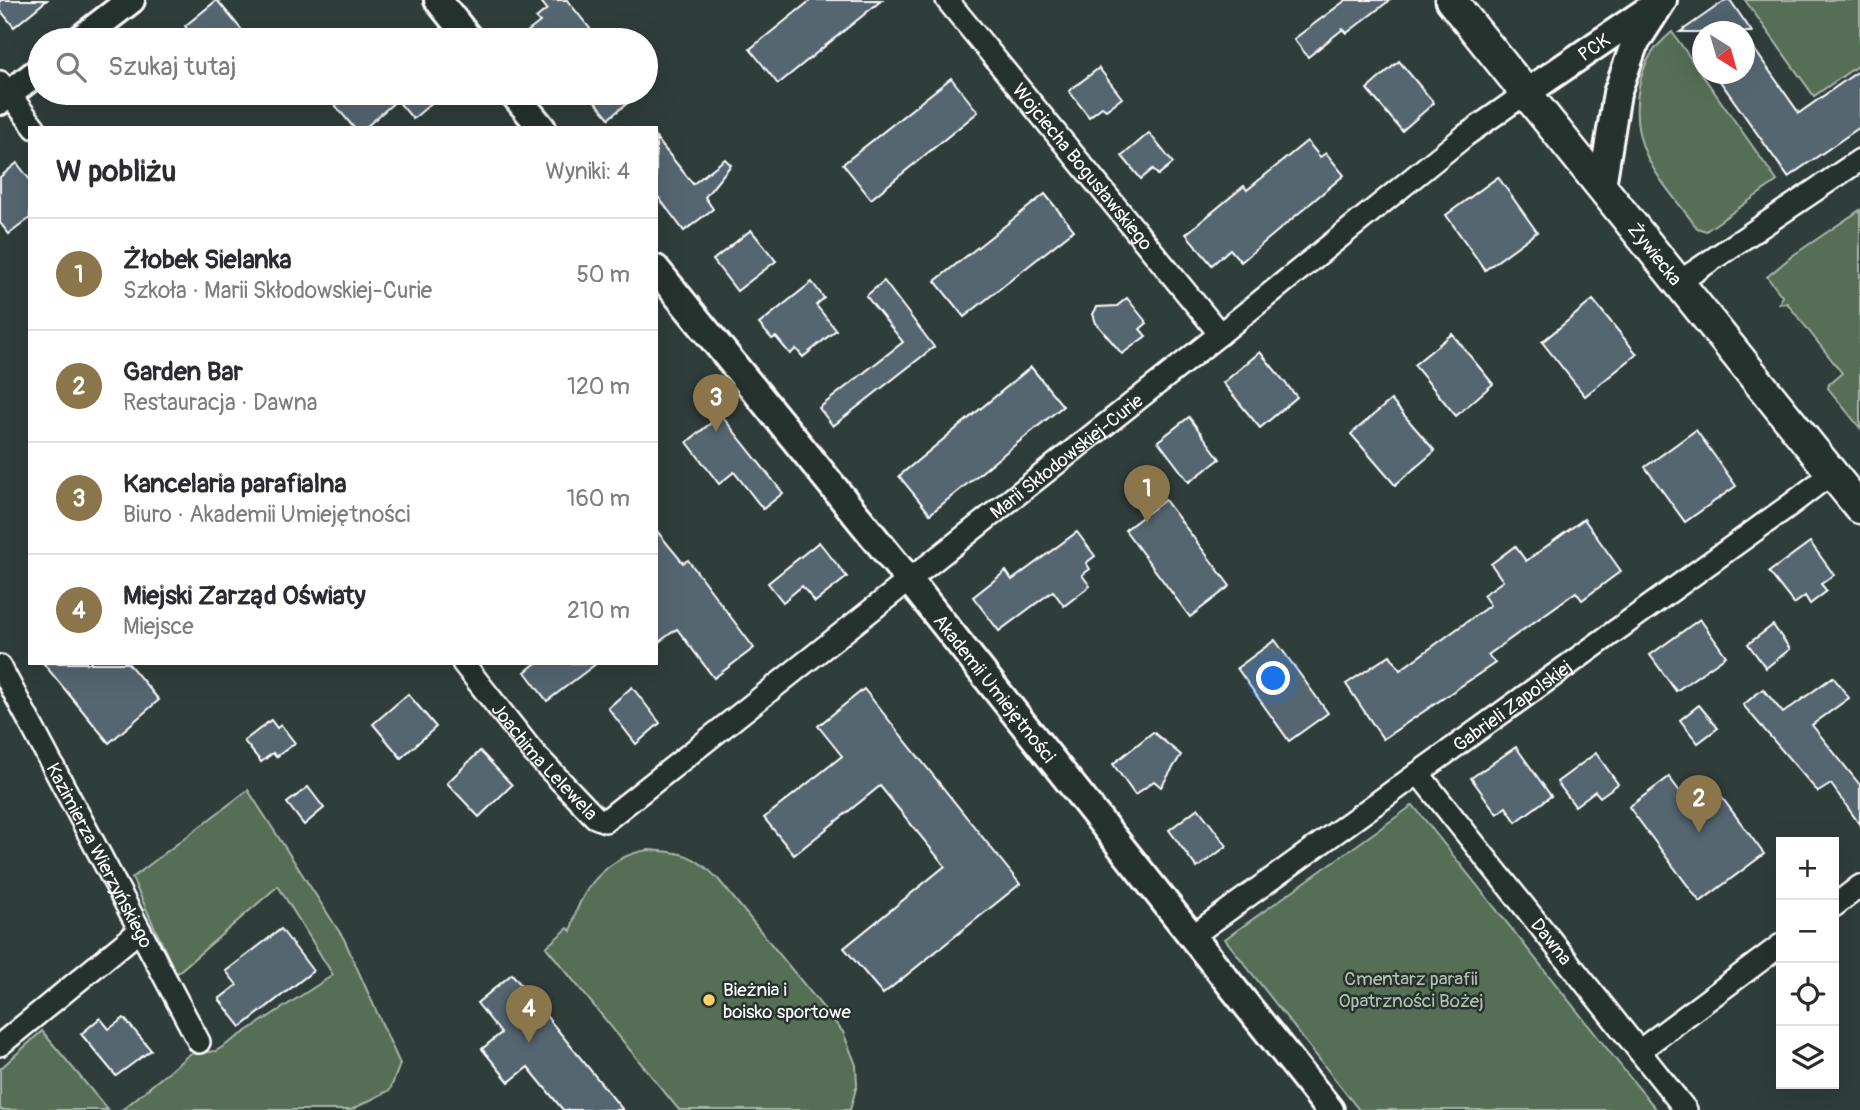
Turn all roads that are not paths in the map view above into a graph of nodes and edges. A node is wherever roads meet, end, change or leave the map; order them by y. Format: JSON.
{"nodes":[{"id":1,"x":131,"y":0,"type":"edge"},
{"id":2,"x":438,"y":0,"type":"edge"},
{"id":3,"x":947,"y":0,"type":"edge"},
{"id":4,"x":1451,"y":0,"type":"edge"},
{"id":5,"x":1663,"y":0,"type":"edge"},
{"id":6,"x":95,"y":28,"type":"edge"},
{"id":7,"x":460,"y":28,"type":"edge"},
{"id":8,"x":28,"y":78,"type":"edge"},
{"id":9,"x":3,"y":92,"type":"edge"},
{"id":10,"x":1526,"y":93,"type":"junction"},
{"id":11,"x":523,"y":105,"type":"edge"},
{"id":12,"x":33,"y":126,"type":"edge"},
{"id":13,"x":539,"y":126,"type":"edge"},
{"id":14,"x":1860,"y":160,"type":"edge"},
{"id":15,"x":1602,"y":186,"type":"junction"},
{"id":16,"x":658,"y":271,"type":"edge"},
{"id":17,"x":1679,"y":282,"type":"junction"},
{"id":18,"x":1220,"y":334,"type":"junction"},
{"id":19,"x":1832,"y":473,"type":"junction"},
{"id":20,"x":1860,"y":508,"type":"edge"},
{"id":21,"x":909,"y":580,"type":"junction"},
{"id":22,"x":465,"y":665,"type":"edge"},
{"id":23,"x":0,"y":666,"type":"edge"},
{"id":24,"x":1419,"y":773,"type":"junction"},
{"id":25,"x":605,"y":821,"type":"joint"},
{"id":26,"x":1860,"y":886,"type":"edge"},
{"id":27,"x":1839,"y":902,"type":"edge"},
{"id":28,"x":139,"y":931,"type":"junction"},
{"id":29,"x":1191,"y":937,"type":"junction"},
{"id":30,"x":1776,"y":949,"type":"edge"},
{"id":31,"x":199,"y":1042,"type":"dead end"},
{"id":32,"x":0,"y":1045,"type":"edge"},
{"id":33,"x":1639,"y":1051,"type":"junction"},
{"id":34,"x":1330,"y":1110,"type":"edge"},
{"id":35,"x":1686,"y":1110,"type":"edge"}],
"edges":[{"from":1,"to":6,"type":"street"},
{"from":2,"to":7,"type":"street"},
{"from":3,"to":18,"type":"street","name":"Wojciecha Bogusławskiego"},
{"from":4,"to":10,"type":"main road","name":"Żywiecka"},
{"from":5,"to":10,"type":"street","name":"PCK"},
{"from":5,"to":15,"type":"street"},
{"from":8,"to":9,"type":"street"},
{"from":9,"to":12,"type":"street"},
{"from":10,"to":15,"type":"main road","name":"Żywiecka"},
{"from":10,"to":18,"type":"street","name":"Marii Skłodowskiej-Curie"},
{"from":11,"to":13,"type":"street"},
{"from":14,"to":17,"type":"street"},
{"from":15,"to":17,"type":"main road","name":"Żywiecka"},
{"from":16,"to":21,"type":"street","name":"Akademii Umiejętności"},
{"from":17,"to":19,"type":"main road","name":"Żywiecka"},
{"from":18,"to":21,"type":"street","name":"Marii Skłodowskiej-Curie"},
{"from":19,"to":20,"type":"main road","name":"Żywiecka"},
{"from":19,"to":24,"type":"street","name":"Gabrieli Zapolskiej"},
{"from":21,"to":25,"type":"street","name":"Marii Skłodowskiej-Curie"},
{"from":21,"to":29,"type":"street","name":"Akademii Umiejętności"},
{"from":22,"to":25,"type":"street","name":"Joachima Lelewela"},
{"from":23,"to":28,"type":"street","name":"Kazimierza Wierzyńskiego"},
{"from":24,"to":29,"type":"street","name":"Gabrieli Zapolskiej"},
{"from":24,"to":33,"type":"street","name":"Dawna"},
{"from":26,"to":27,"type":"street"},
{"from":28,"to":31,"type":"street","name":"Kazimierza Wierzyńskiego"},
{"from":28,"to":32,"type":"street"},
{"from":29,"to":34,"type":"street","name":"Akademii Umiejętności"},
{"from":30,"to":33,"type":"street"},
{"from":33,"to":35,"type":"street","name":"Dawna"}]}
